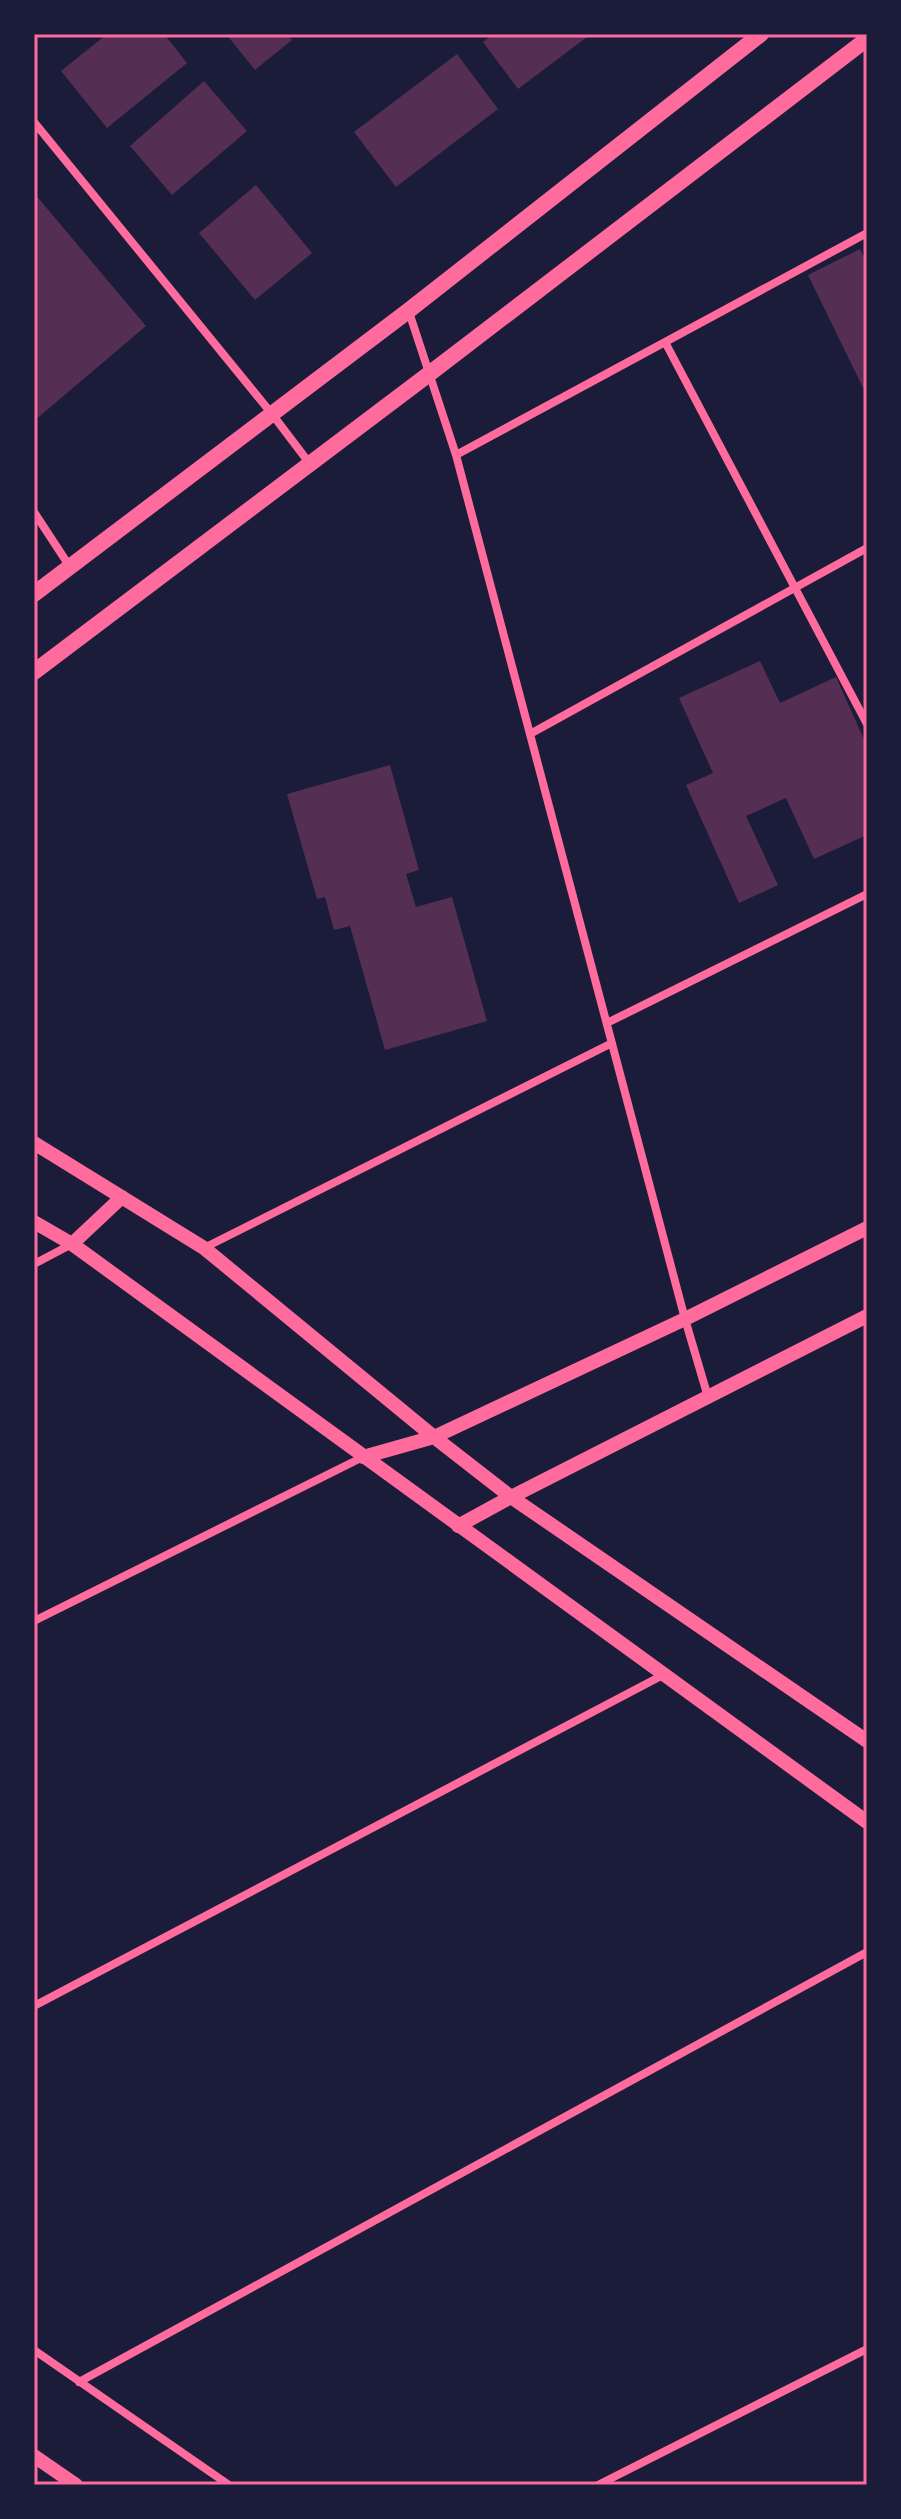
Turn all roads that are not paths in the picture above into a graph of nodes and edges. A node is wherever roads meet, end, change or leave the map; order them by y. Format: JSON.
{"nodes":[{"id":1,"x":761,"y":34,"type":"edge"},
{"id":2,"x":867,"y":39,"type":"edge"},
{"id":3,"x":34,"y":122,"type":"edge"},
{"id":4,"x":867,"y":233,"type":"edge"},
{"id":5,"x":408,"y":311,"type":"junction"},
{"id":6,"x":665,"y":342,"type":"junction"},
{"id":7,"x":429,"y":374,"type":"junction"},
{"id":8,"x":272,"y":414,"type":"junction"},
{"id":9,"x":456,"y":455,"type":"junction"},
{"id":10,"x":310,"y":464,"type":"junction"},
{"id":11,"x":34,"y":512,"type":"edge"},
{"id":12,"x":867,"y":548,"type":"edge"},
{"id":13,"x":70,"y":567,"type":"junction"},
{"id":14,"x":795,"y":587,"type":"junction"},
{"id":15,"x":34,"y":594,"type":"edge"},
{"id":16,"x":34,"y":672,"type":"edge"},
{"id":17,"x":867,"y":724,"type":"edge"},
{"id":18,"x":530,"y":734,"type":"junction"},
{"id":19,"x":867,"y":894,"type":"edge"},
{"id":20,"x":607,"y":1023,"type":"junction"},
{"id":21,"x":612,"y":1043,"type":"junction"},
{"id":22,"x":34,"y":1143,"type":"edge"},
{"id":23,"x":122,"y":1197,"type":"junction"},
{"id":24,"x":34,"y":1222,"type":"edge"},
{"id":25,"x":867,"y":1228,"type":"edge"},
{"id":26,"x":72,"y":1244,"type":"junction"},
{"id":27,"x":204,"y":1248,"type":"junction"},
{"id":28,"x":34,"y":1264,"type":"edge"},
{"id":29,"x":867,"y":1316,"type":"edge"},
{"id":30,"x":685,"y":1319,"type":"junction"},
{"id":31,"x":708,"y":1397,"type":"junction"},
{"id":32,"x":434,"y":1437,"type":"junction"},
{"id":33,"x":363,"y":1457,"type":"junction"},
{"id":34,"x":511,"y":1497,"type":"junction"},
{"id":35,"x":458,"y":1526,"type":"junction"},
{"id":36,"x":34,"y":1621,"type":"edge"},
{"id":37,"x":663,"y":1675,"type":"junction"},
{"id":38,"x":867,"y":1741,"type":"edge"},
{"id":39,"x":867,"y":1822,"type":"edge"},
{"id":40,"x":867,"y":1952,"type":"edge"},
{"id":41,"x":34,"y":2006,"type":"edge"},
{"id":42,"x":867,"y":2349,"type":"edge"},
{"id":43,"x":34,"y":2350,"type":"edge"},
{"id":44,"x":79,"y":2382,"type":"junction"},
{"id":45,"x":34,"y":2456,"type":"edge"},
{"id":46,"x":76,"y":2485,"type":"edge"},
{"id":47,"x":229,"y":2485,"type":"edge"},
{"id":48,"x":598,"y":2485,"type":"edge"}],
"edges":[{"from":1,"to":5,"type":"main road"},
{"from":2,"to":7,"type":"main road"},
{"from":3,"to":8,"type":"street"},
{"from":4,"to":6,"type":"street"},
{"from":5,"to":7,"type":"street"},
{"from":5,"to":8,"type":"main road"},
{"from":6,"to":9,"type":"street"},
{"from":6,"to":14,"type":"street"},
{"from":7,"to":9,"type":"street"},
{"from":7,"to":10,"type":"main road"},
{"from":8,"to":10,"type":"street"},
{"from":8,"to":13,"type":"main road"},
{"from":9,"to":18,"type":"street"},
{"from":10,"to":16,"type":"main road"},
{"from":11,"to":13,"type":"street"},
{"from":12,"to":14,"type":"street"},
{"from":13,"to":15,"type":"main road"},
{"from":14,"to":17,"type":"street"},
{"from":14,"to":18,"type":"street"},
{"from":18,"to":20,"type":"street"},
{"from":19,"to":20,"type":"street"},
{"from":20,"to":21,"type":"street"},
{"from":21,"to":27,"type":"street"},
{"from":21,"to":30,"type":"street"},
{"from":22,"to":23,"type":"street"},
{"from":23,"to":26,"type":"street"},
{"from":23,"to":27,"type":"street"},
{"from":24,"to":26,"type":"street"},
{"from":25,"to":30,"type":"street"},
{"from":26,"to":28,"type":"street"},
{"from":26,"to":33,"type":"street"},
{"from":27,"to":32,"type":"street"},
{"from":29,"to":31,"type":"street"},
{"from":30,"to":31,"type":"street"},
{"from":30,"to":32,"type":"street"},
{"from":31,"to":34,"type":"street"},
{"from":32,"to":33,"type":"street"},
{"from":32,"to":34,"type":"street"},
{"from":33,"to":35,"type":"street"},
{"from":33,"to":36,"type":"street"},
{"from":34,"to":35,"type":"street"},
{"from":34,"to":38,"type":"street"},
{"from":35,"to":37,"type":"street"},
{"from":37,"to":39,"type":"street"},
{"from":37,"to":41,"type":"street"},
{"from":40,"to":44,"type":"street"},
{"from":42,"to":48,"type":"street"},
{"from":43,"to":44,"type":"street"},
{"from":44,"to":47,"type":"street"},
{"from":45,"to":46,"type":"street"}]}
